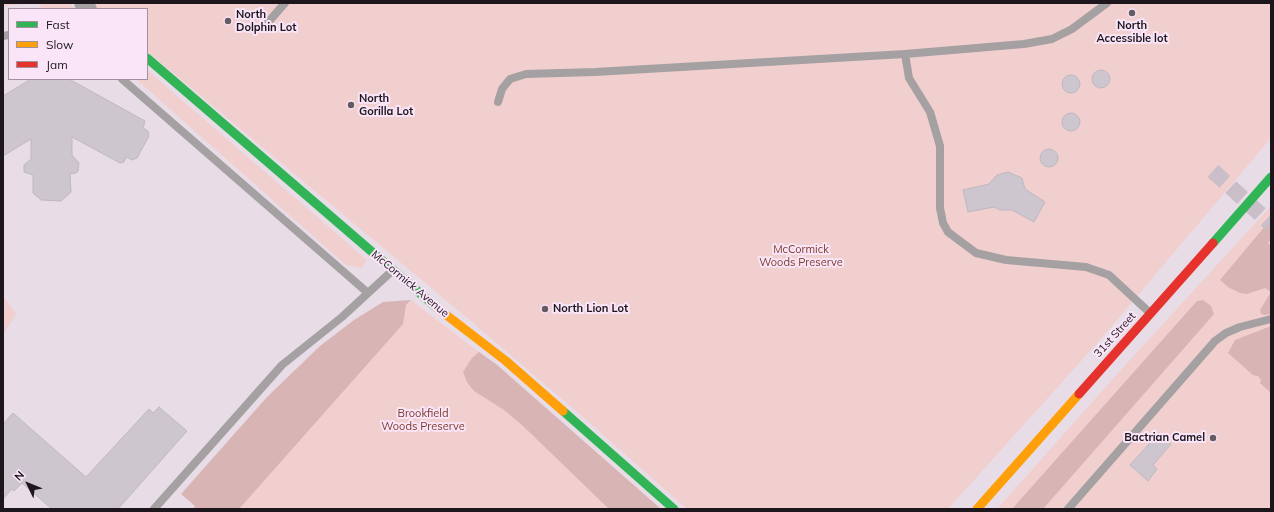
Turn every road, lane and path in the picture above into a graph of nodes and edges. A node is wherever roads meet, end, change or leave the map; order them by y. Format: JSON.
{"nodes":[{"id":1,"x":285,"y":3,"type":"edge"},
{"id":2,"x":1107,"y":3,"type":"edge"},
{"id":3,"x":263,"y":28,"type":"dead end"},
{"id":4,"x":905,"y":54,"type":"junction"},
{"id":5,"x":148,"y":59,"type":"edge"},
{"id":6,"x":123,"y":80,"type":"edge"},
{"id":7,"x":498,"y":102,"type":"dead end"},
{"id":8,"x":1271,"y":177,"type":"edge"},
{"id":9,"x":393,"y":270,"type":"junction"},
{"id":10,"x":368,"y":293,"type":"junction"},
{"id":11,"x":1150,"y":313,"type":"junction"},
{"id":12,"x":1271,"y":319,"type":"edge"},
{"id":13,"x":154,"y":509,"type":"edge"},
{"id":14,"x":674,"y":509,"type":"edge"},
{"id":15,"x":977,"y":509,"type":"edge"},
{"id":16,"x":1068,"y":509,"type":"edge"}],
"edges":[{"from":1,"to":3,"type":"lane"},
{"from":2,"to":4,"type":"lane"},
{"from":4,"to":7,"type":"lane"},
{"from":4,"to":11,"type":"lane"},
{"from":5,"to":9,"type":"street","name":"McCormick Avenue"},
{"from":6,"to":10,"type":"lane"},
{"from":8,"to":11,"type":"street","name":"31st Street"},
{"from":9,"to":10,"type":"lane"},
{"from":9,"to":14,"type":"street","name":"McCormick Avenue"},
{"from":10,"to":13,"type":"lane"},
{"from":11,"to":15,"type":"street","name":"31st Street"},
{"from":12,"to":16,"type":"lane"}]}
